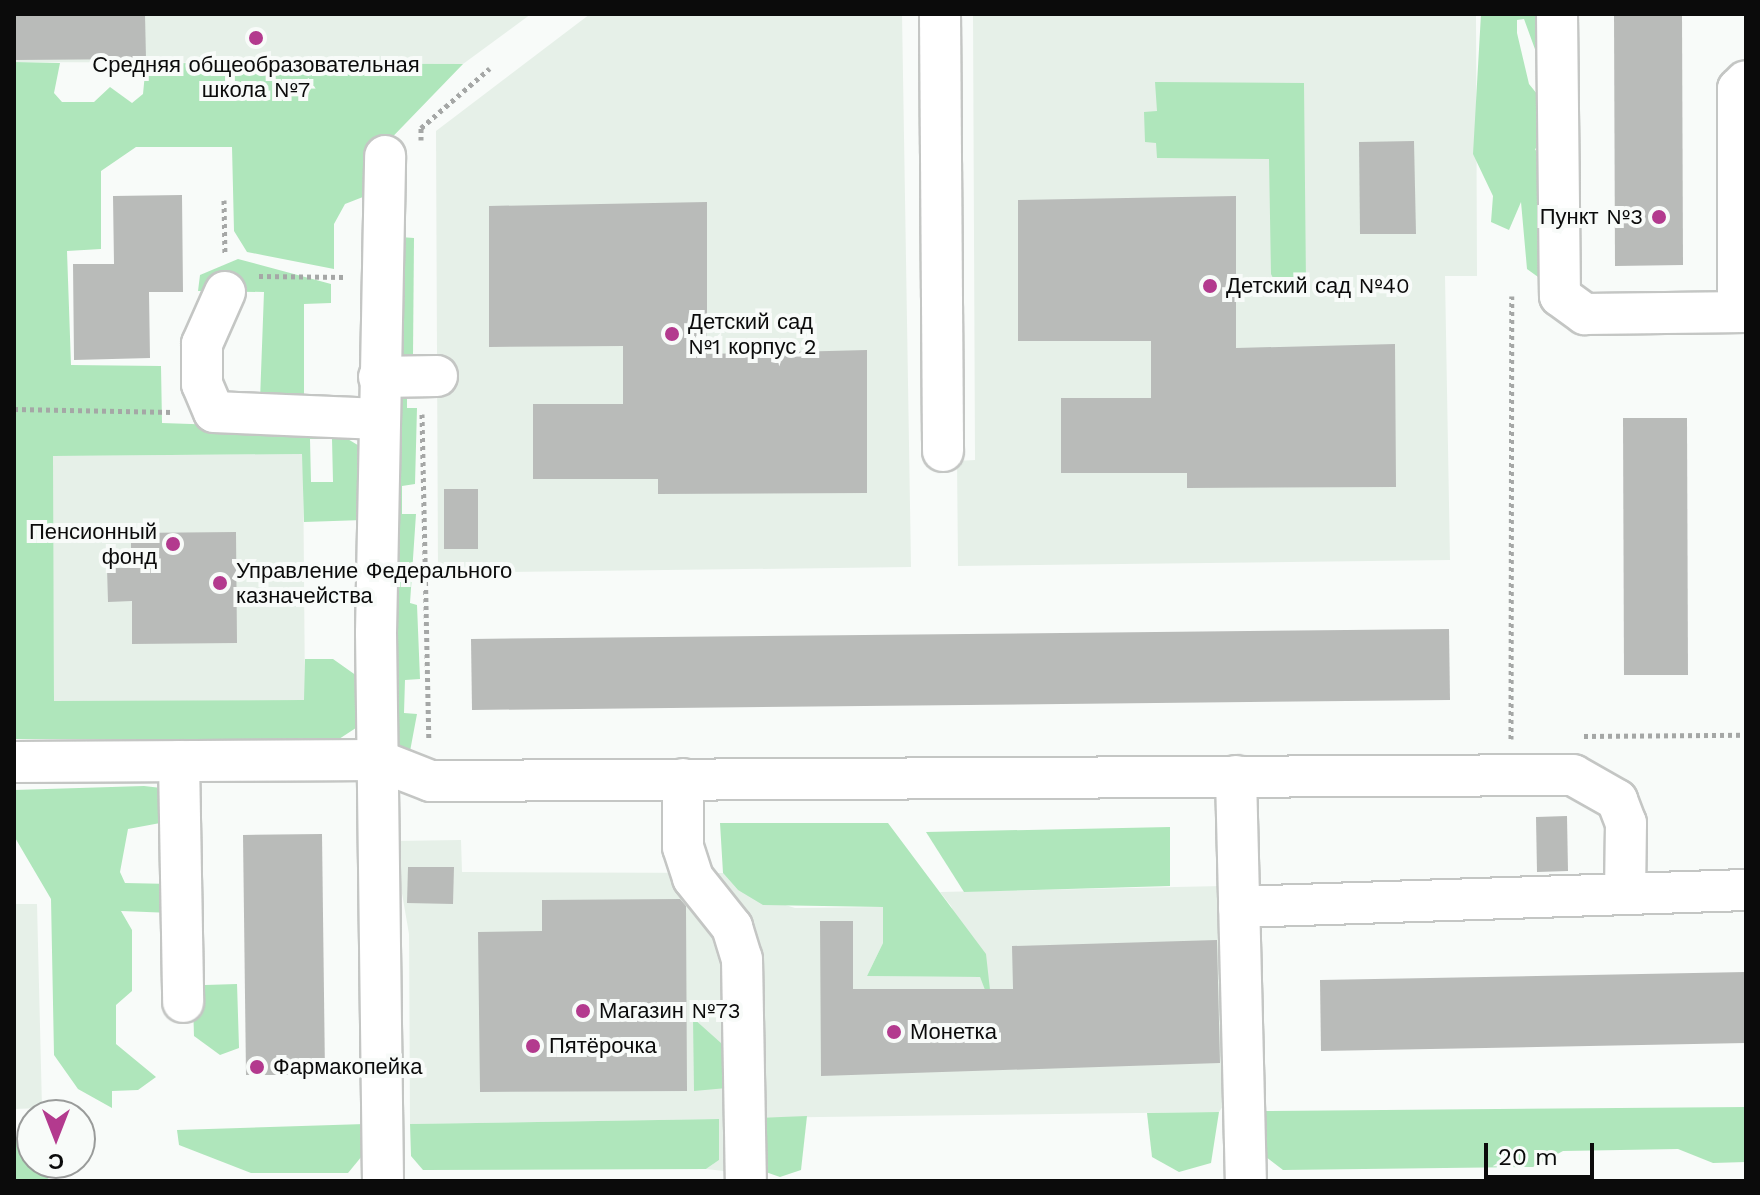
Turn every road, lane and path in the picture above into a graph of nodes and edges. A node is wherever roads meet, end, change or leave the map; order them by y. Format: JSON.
{"nodes":[{"id":1,"x":940,"y":14,"type":"edge"},
{"id":2,"x":1557,"y":14,"type":"edge"},
{"id":3,"x":1746,"y":81,"type":"edge"},
{"id":4,"x":385,"y":156,"type":"dead end"},
{"id":5,"x":224,"y":200,"type":"dead end"},
{"id":6,"x":378,"y":277,"type":"junction"},
{"id":7,"x":225,"y":284,"type":"junction"},
{"id":8,"x":1512,"y":296,"type":"dead end"},
{"id":9,"x":1742,"y":312,"type":"edge"},
{"id":10,"x":437,"y":376,"type":"dead end"},
{"id":11,"x":379,"y":377,"type":"junction"},
{"id":12,"x":14,"y":409,"type":"edge"},
{"id":13,"x":214,"y":412,"type":"junction"},
{"id":14,"x":380,"y":419,"type":"junction"},
{"id":15,"x":943,"y":451,"type":"dead end"},
{"id":16,"x":1746,"y":735,"type":"edge"},
{"id":17,"x":1573,"y":736,"type":"dead end"},
{"id":18,"x":1526,"y":737,"type":"dead end"},
{"id":19,"x":377,"y":760,"type":"junction"},
{"id":20,"x":179,"y":761,"type":"junction"},
{"id":21,"x":14,"y":762,"type":"edge"},
{"id":22,"x":1236,"y":776,"type":"junction"},
{"id":23,"x":683,"y":779,"type":"junction"},
{"id":24,"x":1746,"y":890,"type":"edge"},
{"id":25,"x":1625,"y":891,"type":"junction"},
{"id":26,"x":1239,"y":907,"type":"junction"},
{"id":27,"x":183,"y":1002,"type":"dead end"},
{"id":28,"x":383,"y":1181,"type":"edge"},
{"id":29,"x":746,"y":1181,"type":"edge"},
{"id":30,"x":1246,"y":1181,"type":"edge"}],
"edges":[{"from":1,"to":15,"type":"lane"},
{"from":2,"to":9,"type":"lane"},
{"from":3,"to":9,"type":"lane"},
{"from":4,"to":6,"type":"lane"},
{"from":5,"to":7,"type":"path"},
{"from":6,"to":7,"type":"path"},
{"from":6,"to":11,"type":"lane"},
{"from":7,"to":13,"type":"lane"},
{"from":8,"to":18,"type":"path"},
{"from":10,"to":11,"type":"lane"},
{"from":11,"to":14,"type":"lane"},
{"from":12,"to":13,"type":"path"},
{"from":13,"to":14,"type":"lane"},
{"from":14,"to":19,"type":"lane"},
{"from":16,"to":17,"type":"path"},
{"from":19,"to":20,"type":"lane"},
{"from":19,"to":23,"type":"lane"},
{"from":19,"to":28,"type":"lane"},
{"from":20,"to":21,"type":"lane"},
{"from":20,"to":27,"type":"lane"},
{"from":22,"to":23,"type":"lane"},
{"from":22,"to":25,"type":"lane"},
{"from":22,"to":26,"type":"lane"},
{"from":23,"to":29,"type":"lane"},
{"from":24,"to":25,"type":"lane"},
{"from":25,"to":26,"type":"lane"},
{"from":26,"to":30,"type":"lane"}]}
